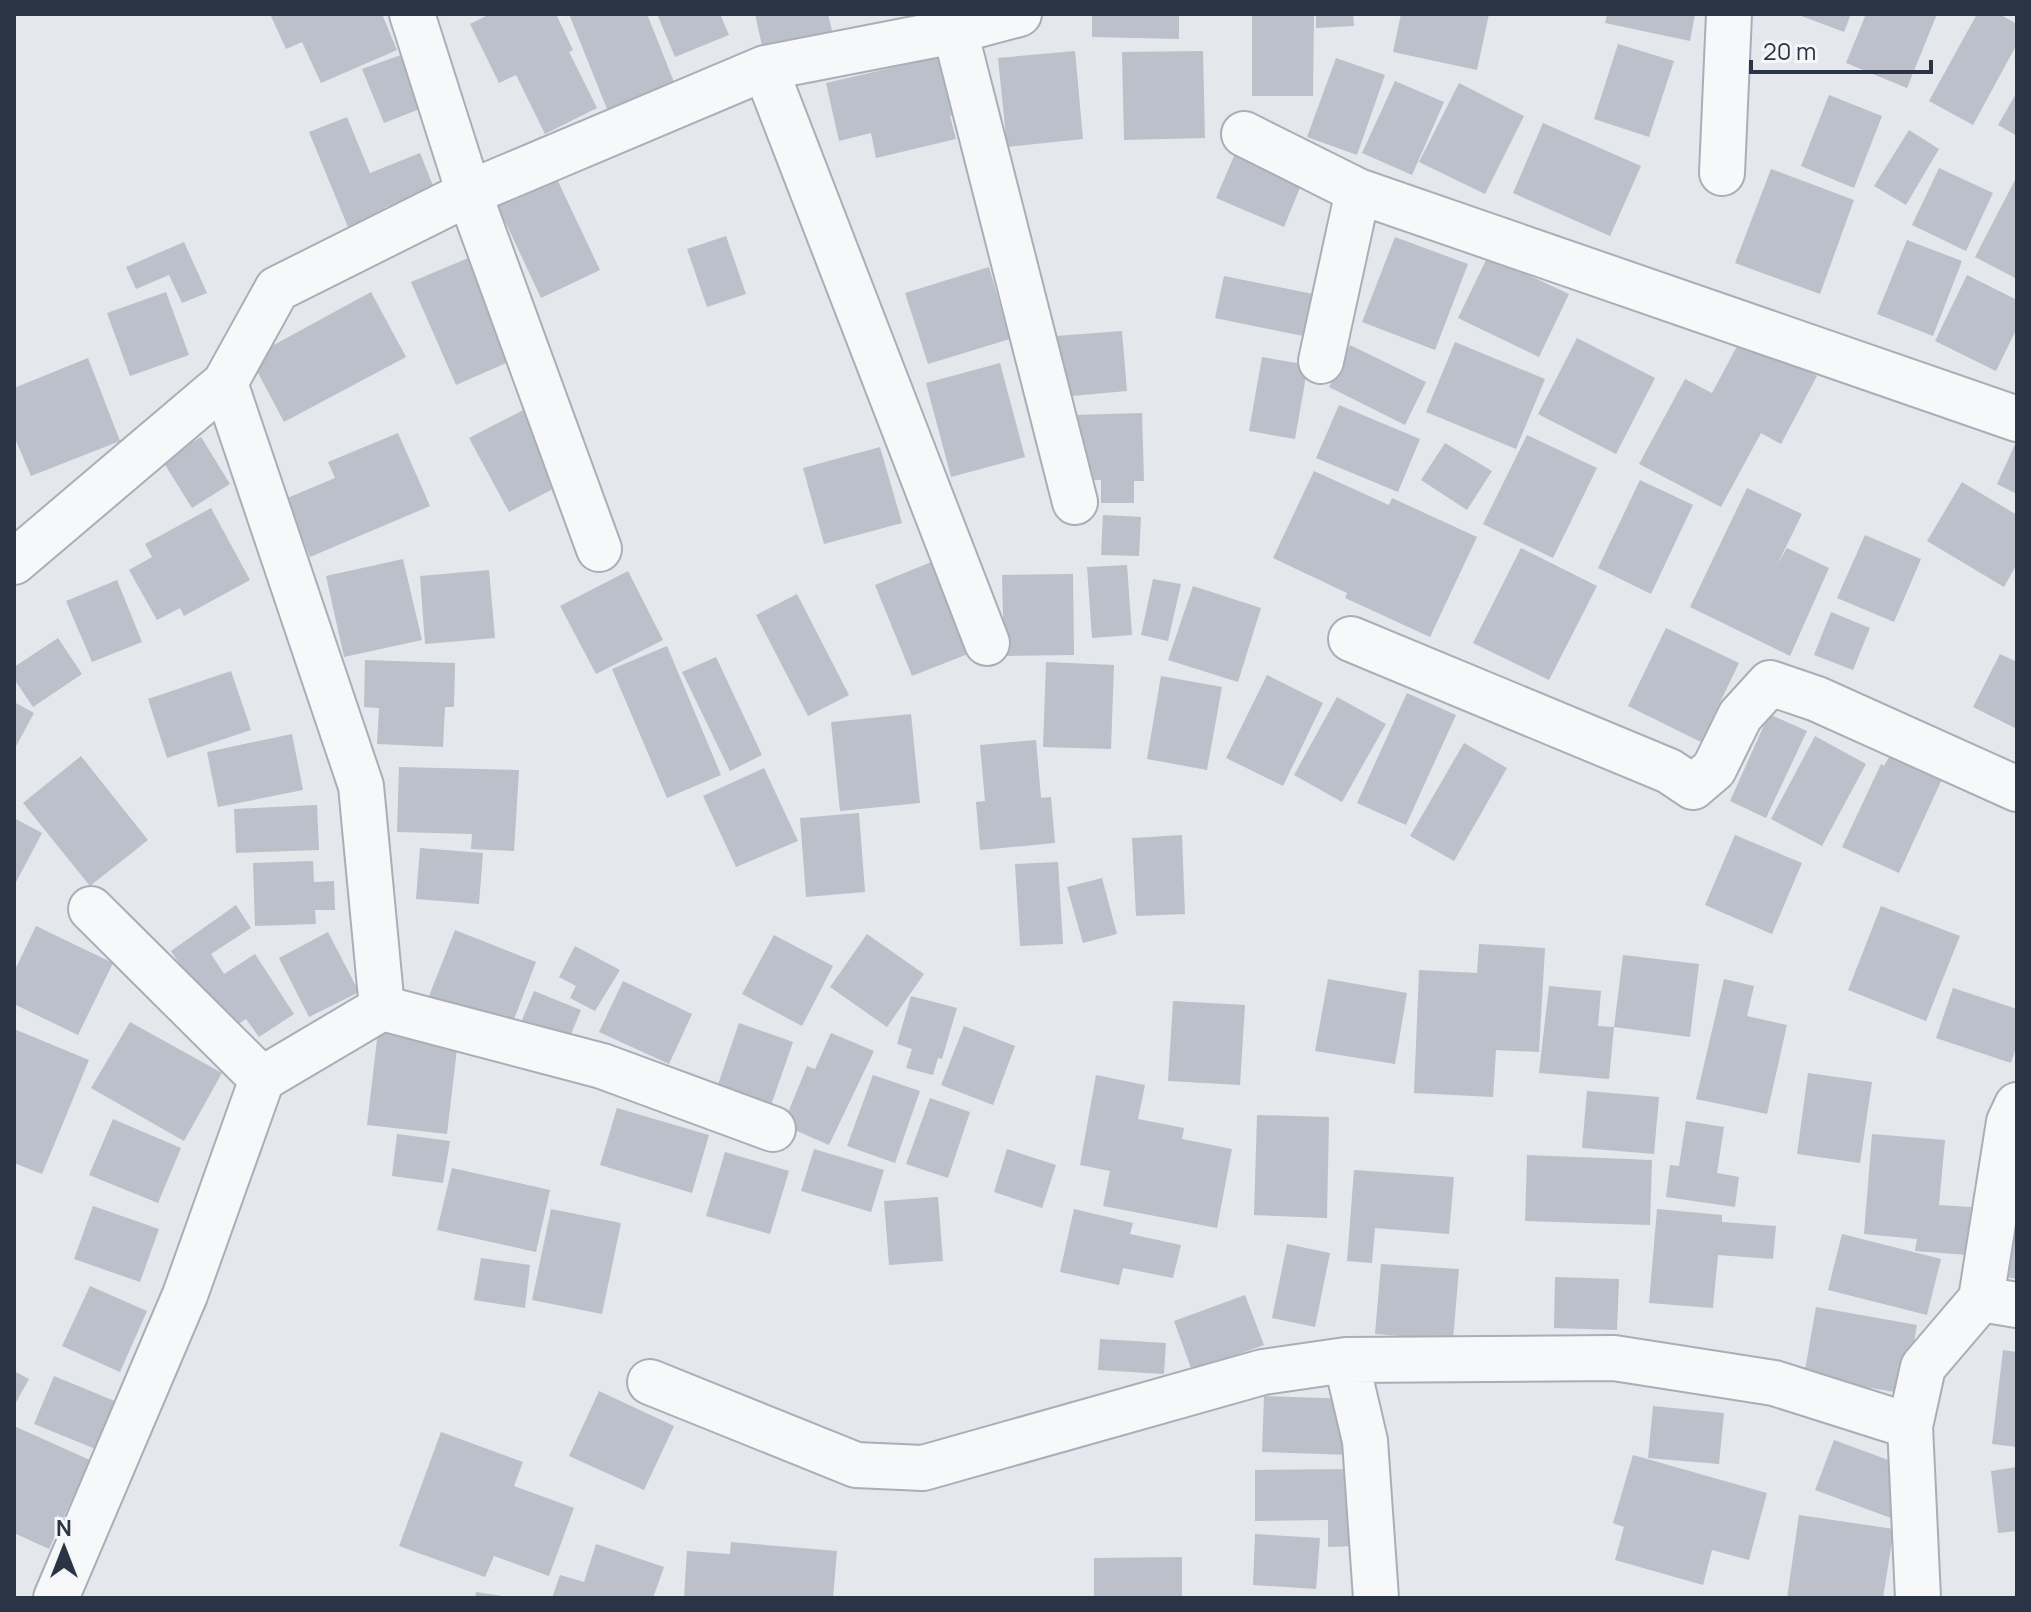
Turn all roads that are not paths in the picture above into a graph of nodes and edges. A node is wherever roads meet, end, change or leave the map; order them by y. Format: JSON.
{"nodes":[{"id":1,"x":412,"y":14,"type":"edge"},
{"id":2,"x":1019,"y":14,"type":"edge"},
{"id":3,"x":1729,"y":14,"type":"edge"},
{"id":4,"x":955,"y":31,"type":"junction"},
{"id":5,"x":765,"y":68,"type":"junction"},
{"id":6,"x":1244,"y":134,"type":"dead end"},
{"id":7,"x":1722,"y":173,"type":"dead end"},
{"id":8,"x":1358,"y":191,"type":"junction"},
{"id":9,"x":469,"y":193,"type":"junction"},
{"id":10,"x":1321,"y":361,"type":"dead end"},
{"id":11,"x":225,"y":383,"type":"junction"},
{"id":12,"x":2017,"y":419,"type":"edge"},
{"id":13,"x":1075,"y":502,"type":"dead end"},
{"id":14,"x":599,"y":549,"type":"dead end"},
{"id":15,"x":14,"y":562,"type":"edge"},
{"id":16,"x":1351,"y":639,"type":"dead end"},
{"id":17,"x":987,"y":643,"type":"dead end"},
{"id":18,"x":2017,"y":789,"type":"edge"},
{"id":19,"x":91,"y":909,"type":"dead end"},
{"id":20,"x":382,"y":1008,"type":"junction"},
{"id":21,"x":262,"y":1079,"type":"junction"},
{"id":22,"x":2017,"y":1105,"type":"edge"},
{"id":23,"x":773,"y":1129,"type":"dead end"},
{"id":24,"x":1999,"y":1302,"type":"edge"},
{"id":25,"x":1346,"y":1360,"type":"junction"},
{"id":26,"x":650,"y":1382,"type":"dead end"},
{"id":27,"x":1910,"y":1426,"type":"junction"},
{"id":28,"x":56,"y":1598,"type":"edge"},
{"id":29,"x":1376,"y":1598,"type":"edge"},
{"id":30,"x":1918,"y":1598,"type":"edge"}],
"edges":[{"from":1,"to":9,"type":"street"},
{"from":2,"to":4,"type":"street"},
{"from":3,"to":7,"type":"street"},
{"from":4,"to":5,"type":"street"},
{"from":4,"to":13,"type":"street"},
{"from":5,"to":9,"type":"street"},
{"from":5,"to":17,"type":"street"},
{"from":6,"to":8,"type":"street"},
{"from":8,"to":10,"type":"street"},
{"from":8,"to":12,"type":"street"},
{"from":9,"to":11,"type":"street"},
{"from":9,"to":14,"type":"street"},
{"from":11,"to":15,"type":"street"},
{"from":11,"to":20,"type":"street"},
{"from":16,"to":18,"type":"street"},
{"from":19,"to":21,"type":"street"},
{"from":20,"to":21,"type":"street"},
{"from":20,"to":23,"type":"street"},
{"from":21,"to":28,"type":"street"},
{"from":22,"to":24,"type":"street"},
{"from":24,"to":27,"type":"street"},
{"from":25,"to":26,"type":"street"},
{"from":25,"to":27,"type":"street"},
{"from":25,"to":29,"type":"street"},
{"from":27,"to":30,"type":"street"}]}
